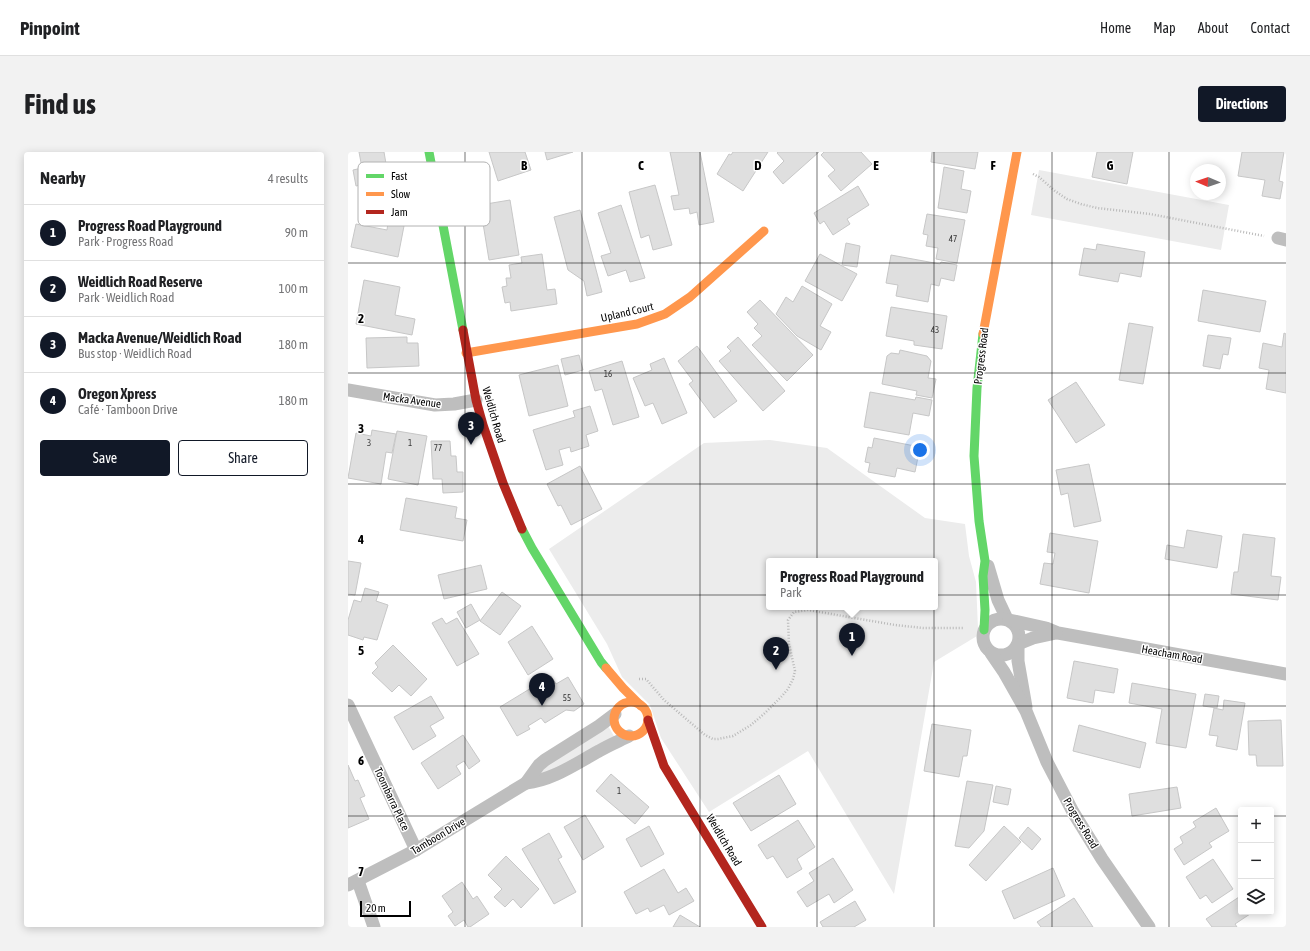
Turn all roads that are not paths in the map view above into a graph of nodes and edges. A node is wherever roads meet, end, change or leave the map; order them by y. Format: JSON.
{"nodes":[{"id":1,"x":429,"y":152,"type":"edge"},
{"id":2,"x":1017,"y":152,"type":"edge"},
{"id":3,"x":431,"y":162,"type":"edge"},
{"id":4,"x":443,"y":226,"type":"edge"},
{"id":5,"x":764,"y":231,"type":"dead end"},
{"id":6,"x":466,"y":353,"type":"junction"},
{"id":7,"x":348,"y":390,"type":"edge"},
{"id":8,"x":476,"y":400,"type":"junction"},
{"id":9,"x":984,"y":561,"type":"junction"},
{"id":10,"x":1008,"y":620,"type":"junction"},
{"id":11,"x":984,"y":630,"type":"junction"},
{"id":12,"x":1058,"y":633,"type":"junction"},
{"id":13,"x":1018,"y":645,"type":"junction"},
{"id":14,"x":991,"y":653,"type":"junction"},
{"id":15,"x":601,"y":662,"type":"junction"},
{"id":16,"x":1286,"y":674,"type":"edge"},
{"id":17,"x":611,"y":690,"type":"dead end"},
{"id":18,"x":614,"y":700,"type":"dead end"},
{"id":19,"x":348,"y":705,"type":"edge"},
{"id":20,"x":641,"y":706,"type":"junction"},
{"id":21,"x":1026,"y":711,"type":"junction"},
{"id":22,"x":615,"y":713,"type":"junction"},
{"id":23,"x":648,"y":720,"type":"junction"},
{"id":24,"x":633,"y":738,"type":"junction"},
{"id":25,"x":649,"y":750,"type":"dead end"},
{"id":26,"x":664,"y":766,"type":"junction"},
{"id":27,"x":526,"y":783,"type":"junction"},
{"id":28,"x":416,"y":850,"type":"junction"},
{"id":29,"x":353,"y":883,"type":"edge"},
{"id":30,"x":374,"y":927,"type":"edge"},
{"id":31,"x":762,"y":927,"type":"edge"},
{"id":32,"x":1149,"y":927,"type":"edge"}],
"edges":[{"from":1,"to":3,"type":"street","name":"Weidlich Road"},
{"from":2,"to":9,"type":"street","name":"Progress Road"},
{"from":4,"to":6,"type":"street","name":"Weidlich Road"},
{"from":5,"to":6,"type":"street","name":"Upland Court"},
{"from":6,"to":8,"type":"street","name":"Weidlich Road"},
{"from":7,"to":8,"type":"street","name":"Macka Avenue"},
{"from":8,"to":15,"type":"street","name":"Weidlich Road"},
{"from":9,"to":10,"type":"street","name":"Progress Road"},
{"from":9,"to":11,"type":"street","name":"Progress Road"},
{"from":10,"to":11,"type":"street"},
{"from":10,"to":12,"type":"street","name":"Heacham Road"},
{"from":10,"to":13,"type":"street"},
{"from":11,"to":14,"type":"street"},
{"from":12,"to":13,"type":"street","name":"Heacham Road"},
{"from":12,"to":16,"type":"street","name":"Heacham Road"},
{"from":13,"to":14,"type":"street"},
{"from":13,"to":21,"type":"street","name":"Progress Road"},
{"from":14,"to":21,"type":"street","name":"Progress Road"},
{"from":15,"to":17,"type":"street","name":"Weidlich Road"},
{"from":15,"to":20,"type":"street","name":"Weidlich Road"},
{"from":18,"to":22,"type":"street"},
{"from":19,"to":28,"type":"street","name":"Toombarra Place"},
{"from":20,"to":22,"type":"street"},
{"from":20,"to":23,"type":"street"},
{"from":21,"to":32,"type":"street","name":"Progress Road"},
{"from":22,"to":24,"type":"street"},
{"from":22,"to":27,"type":"street","name":"Tamboon Drive"},
{"from":23,"to":24,"type":"street"},
{"from":23,"to":26,"type":"street","name":"Weidlich Road"},
{"from":24,"to":27,"type":"street","name":"Tamboon Drive"},
{"from":25,"to":26,"type":"street","name":"Weidlich Road"},
{"from":26,"to":31,"type":"street","name":"Weidlich Road"},
{"from":27,"to":28,"type":"street","name":"Tamboon Drive"},
{"from":28,"to":29,"type":"street","name":"Tamboon Drive"},
{"from":29,"to":30,"type":"street"}]}
